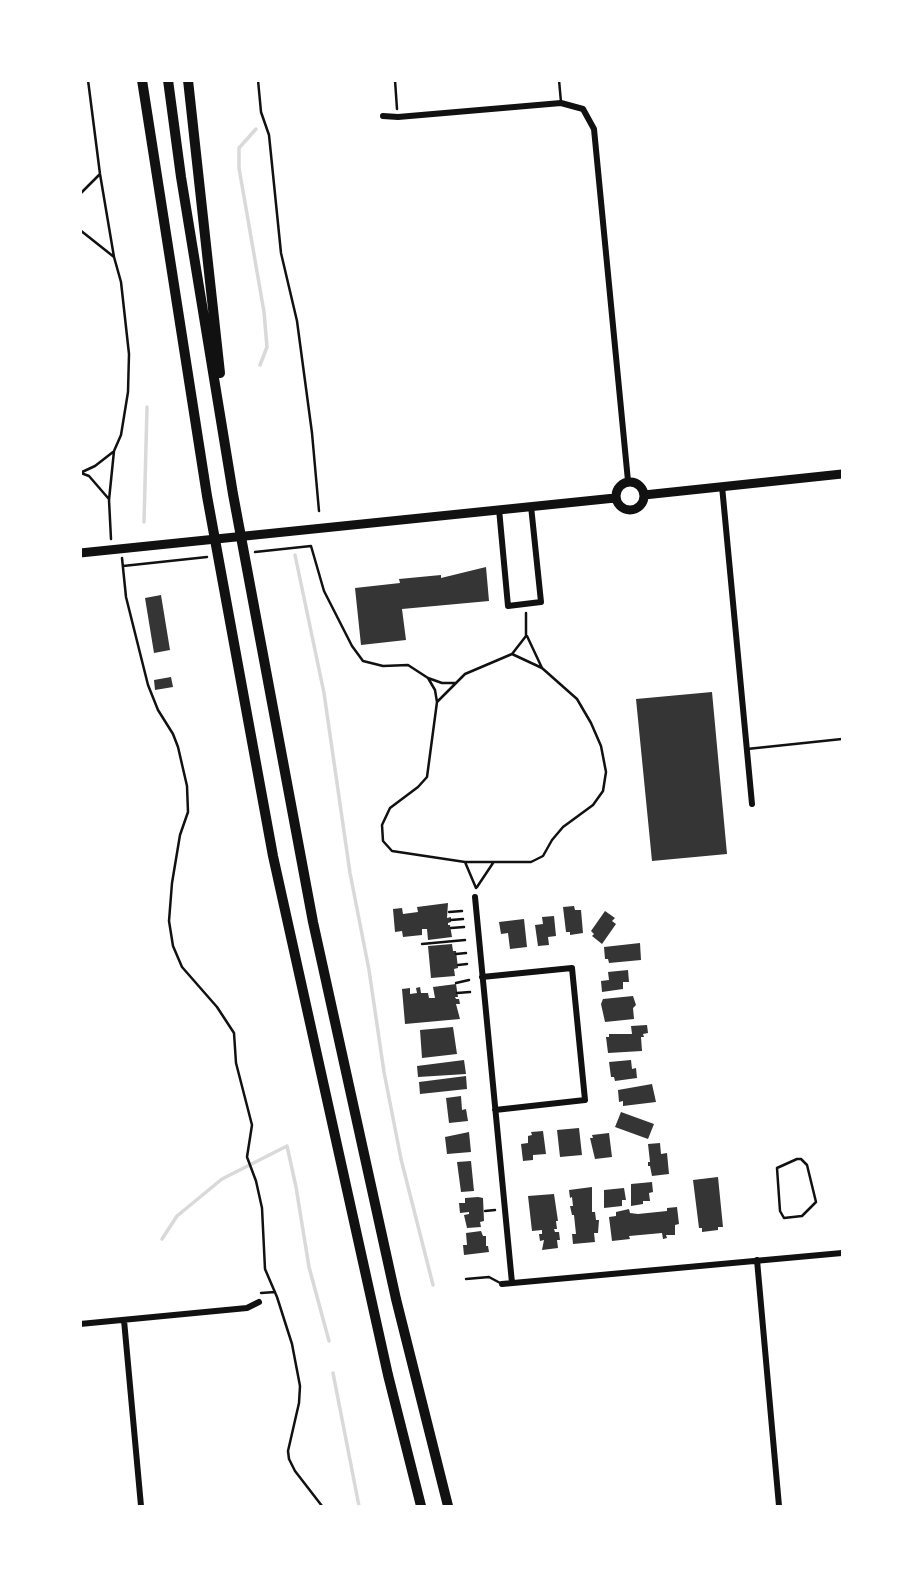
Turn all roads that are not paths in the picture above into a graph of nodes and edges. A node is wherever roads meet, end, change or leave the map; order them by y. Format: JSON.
{"nodes":[{"id":1,"x":135,"y":80,"type":"edge"},
{"id":2,"x":142,"y":80,"type":"edge"},
{"id":3,"x":168,"y":80,"type":"edge"},
{"id":4,"x":188,"y":80,"type":"edge"},
{"id":5,"x":558,"y":80,"type":"edge"},
{"id":6,"x":561,"y":103,"type":"junction"},
{"id":7,"x":383,"y":116,"type":"dead end"},
{"id":8,"x":152,"y":156,"type":"junction"},
{"id":9,"x":842,"y":474,"type":"edge"},
{"id":10,"x":628,"y":481,"type":"junction"},
{"id":11,"x":722,"y":486,"type":"junction"},
{"id":12,"x":233,"y":495,"type":"junction"},
{"id":13,"x":644,"y":495,"type":"junction"},
{"id":14,"x":615,"y":498,"type":"junction"},
{"id":15,"x":531,"y":506,"type":"junction"},
{"id":16,"x":499,"y":509,"type":"junction"},
{"id":17,"x":80,"y":553,"type":"edge"},
{"id":18,"x":842,"y":739,"type":"edge"},
{"id":19,"x":747,"y":749,"type":"junction"},
{"id":20,"x":752,"y":804,"type":"dead end"},
{"id":21,"x":475,"y":897,"type":"road end"},
{"id":22,"x":482,"y":977,"type":"junction"},
{"id":23,"x":495,"y":1110,"type":"junction"},
{"id":24,"x":842,"y":1253,"type":"edge"},
{"id":25,"x":757,"y":1260,"type":"junction"},
{"id":26,"x":466,"y":1279,"type":"dead end"},
{"id":27,"x":512,"y":1283,"type":"junction"},
{"id":28,"x":502,"y":1284,"type":"joint"},
{"id":29,"x":258,"y":1302,"type":"dead end"},
{"id":30,"x":124,"y":1320,"type":"junction"},
{"id":31,"x":80,"y":1324,"type":"edge"},
{"id":32,"x":141,"y":1507,"type":"edge"},
{"id":33,"x":421,"y":1507,"type":"edge"},
{"id":34,"x":448,"y":1507,"type":"edge"},
{"id":35,"x":779,"y":1507,"type":"edge"}],
"edges":[{"from":1,"to":8,"type":"highway"},
{"from":2,"to":8,"type":"highway"},
{"from":3,"to":12,"type":"highway"},
{"from":4,"to":12,"type":"highway"},
{"from":5,"to":6,"type":"lane"},
{"from":6,"to":7,"type":"street"},
{"from":6,"to":10,"type":"street"},
{"from":8,"to":33,"type":"highway"},
{"from":9,"to":11,"type":"main road"},
{"from":10,"to":13,"type":"main road"},
{"from":10,"to":14,"type":"main road"},
{"from":11,"to":13,"type":"main road"},
{"from":11,"to":19,"type":"street"},
{"from":12,"to":34,"type":"highway"},
{"from":13,"to":14,"type":"main road"},
{"from":14,"to":15,"type":"main road"},
{"from":15,"to":16,"type":"main road"},
{"from":15,"to":16,"type":"street"},
{"from":16,"to":17,"type":"main road"},
{"from":18,"to":19,"type":"lane"},
{"from":19,"to":20,"type":"street"},
{"from":21,"to":22,"type":"street"},
{"from":22,"to":23,"type":"street"},
{"from":22,"to":23,"type":"street"},
{"from":23,"to":27,"type":"street"},
{"from":24,"to":25,"type":"street"},
{"from":25,"to":27,"type":"street"},
{"from":25,"to":35,"type":"street"},
{"from":26,"to":28,"type":"lane"},
{"from":27,"to":28,"type":"street"},
{"from":29,"to":30,"type":"street"},
{"from":30,"to":31,"type":"street"},
{"from":30,"to":32,"type":"street"}]}
